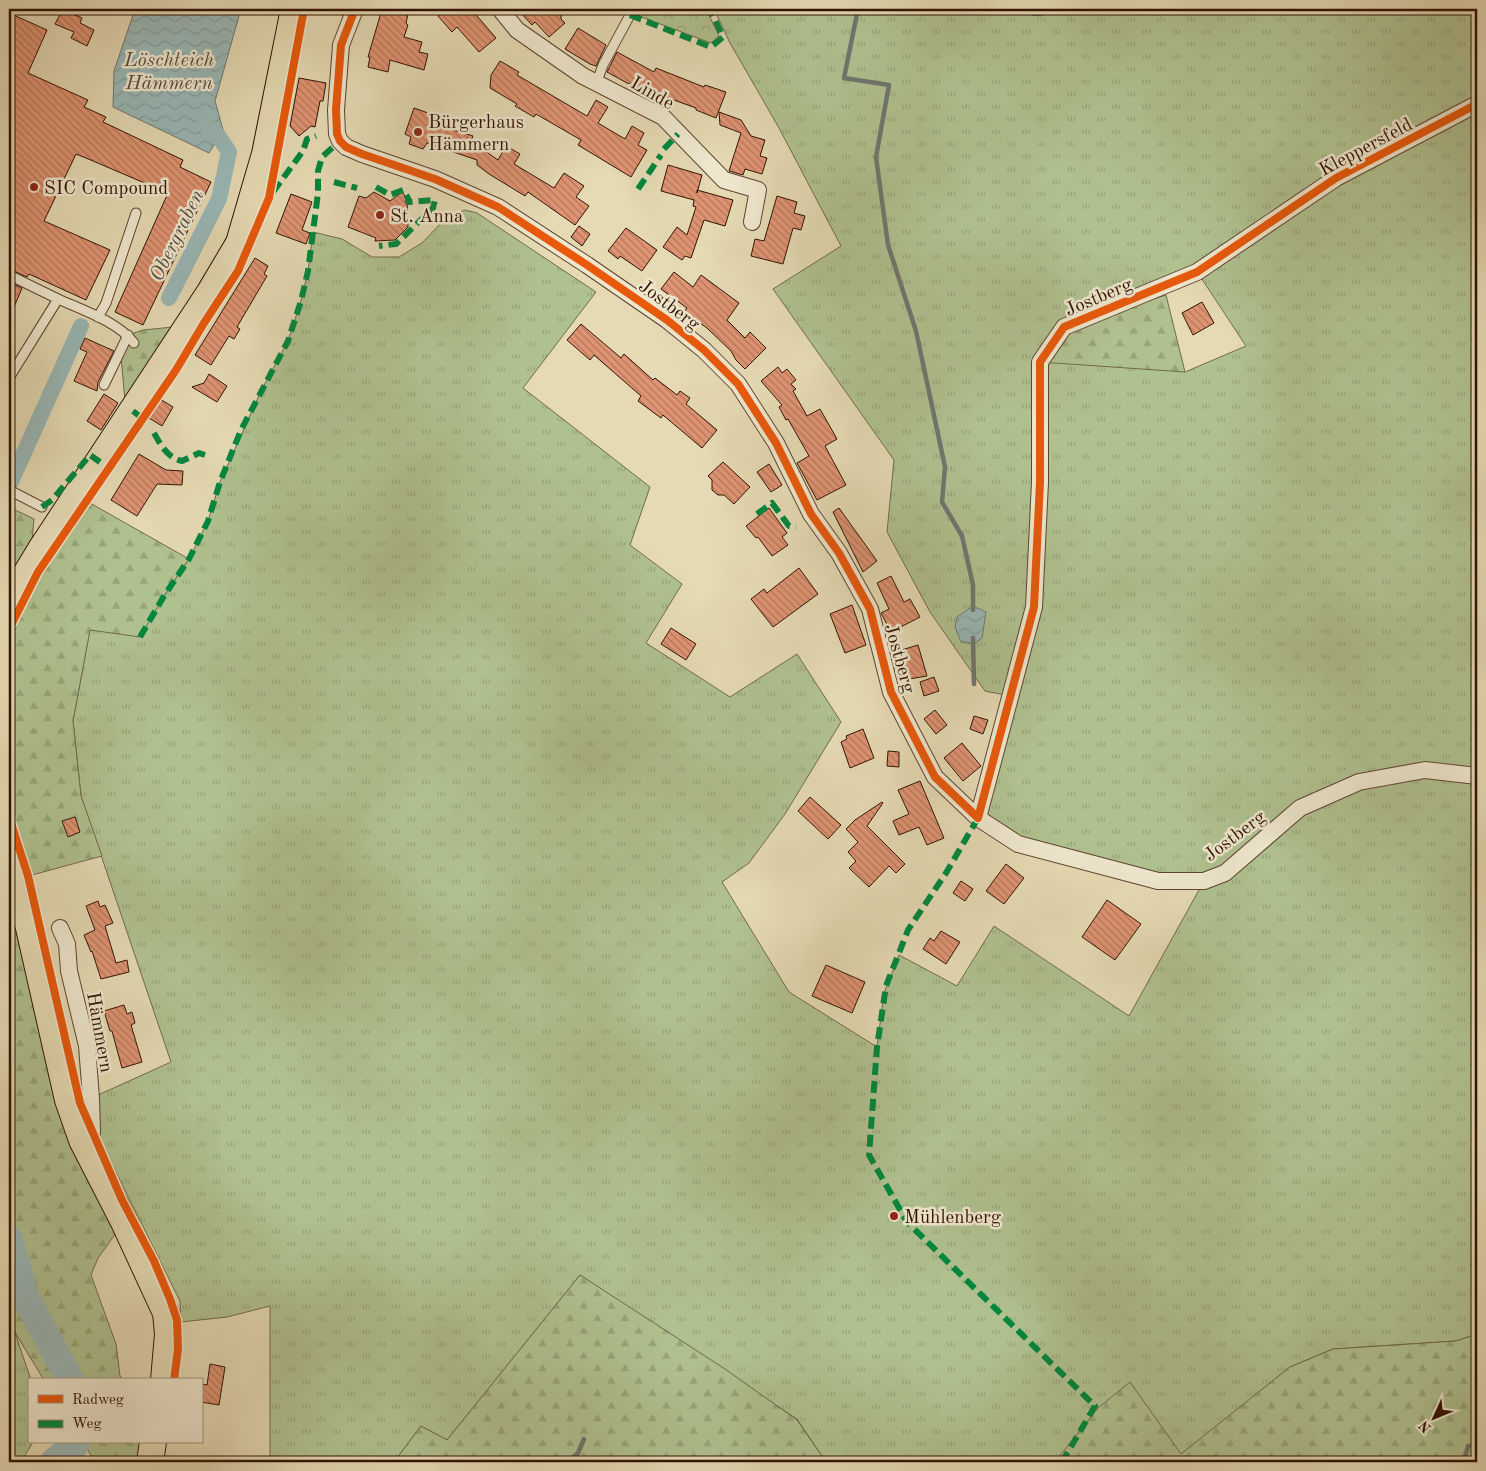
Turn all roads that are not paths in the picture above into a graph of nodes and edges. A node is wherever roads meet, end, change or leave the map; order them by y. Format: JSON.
{"nodes":[{"id":1,"x":294,"y":9,"type":"edge"},
{"id":2,"x":355,"y":9,"type":"edge"},
{"id":3,"x":500,"y":9,"type":"edge"},
{"id":4,"x":630,"y":15,"type":"dead end"},
{"id":5,"x":596,"y":84,"type":"junction"},
{"id":6,"x":1477,"y":104,"type":"edge"},
{"id":7,"x":136,"y":214,"type":"dead end"},
{"id":8,"x":752,"y":222,"type":"dead end"},
{"id":9,"x":1270,"y":222,"type":"joint"},
{"id":10,"x":9,"y":275,"type":"edge"},
{"id":11,"x":58,"y":299,"type":"junction"},
{"id":12,"x":98,"y":317,"type":"junction"},
{"id":13,"x":128,"y":335,"type":"junction"},
{"id":14,"x":134,"y":343,"type":"dead end"},
{"id":15,"x":9,"y":378,"type":"edge"},
{"id":16,"x":104,"y":385,"type":"dead end"},
{"id":17,"x":11,"y":491,"type":"edge"},
{"id":18,"x":42,"y":507,"type":"dead end"},
{"id":19,"x":9,"y":607,"type":"edge"},
{"id":20,"x":1477,"y":776,"type":"edge"},
{"id":21,"x":978,"y":818,"type":"junction"},
{"id":22,"x":9,"y":854,"type":"edge"},
{"id":23,"x":60,"y":928,"type":"dead end"},
{"id":24,"x":82,"y":1140,"type":"junction"},
{"id":25,"x":164,"y":1378,"type":"edge"},
{"id":26,"x":153,"y":1444,"type":"edge"},
{"id":27,"x":150,"y":1462,"type":"edge"}],
"edges":[{"from":1,"to":19,"type":"main road"},
{"from":2,"to":21,"type":"street","name":"Jostberg"},
{"from":3,"to":5,"type":"street","name":"Linde"},
{"from":4,"to":5,"type":"lane"},
{"from":5,"to":8,"type":"street","name":"Linde"},
{"from":6,"to":9,"type":"street","name":"Kleppersfeld"},
{"from":7,"to":12,"type":"lane"},
{"from":9,"to":21,"type":"street","name":"Jostberg"},
{"from":10,"to":11,"type":"lane"},
{"from":11,"to":12,"type":"lane"},
{"from":11,"to":15,"type":"lane"},
{"from":12,"to":13,"type":"lane"},
{"from":13,"to":14,"type":"lane"},
{"from":13,"to":16,"type":"lane"},
{"from":17,"to":18,"type":"lane"},
{"from":20,"to":21,"type":"street","name":"Jostberg"},
{"from":22,"to":24,"type":"main road"},
{"from":23,"to":24,"type":"street","name":"Hämmern"},
{"from":24,"to":25,"type":"main road"},
{"from":26,"to":27,"type":"main road"}]}
